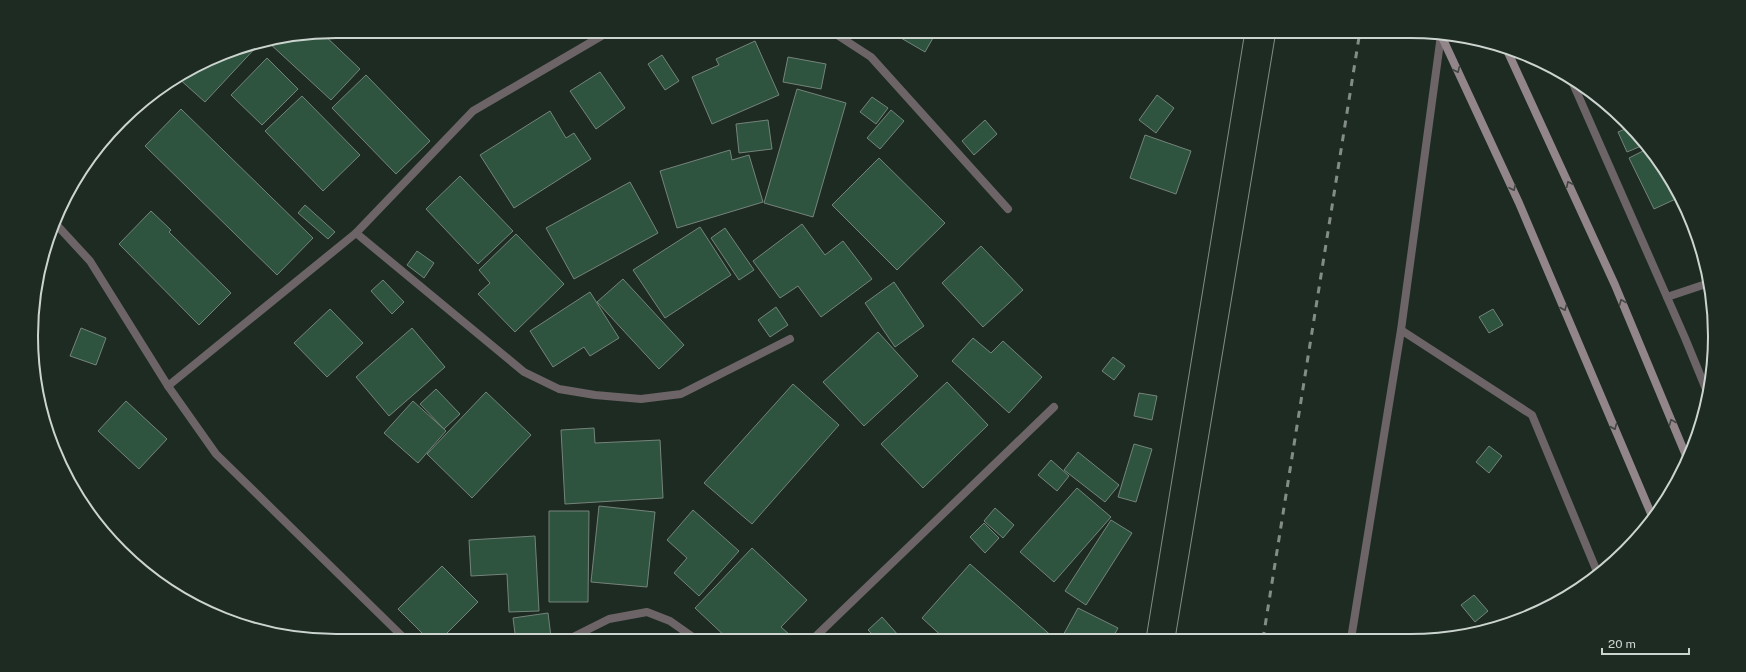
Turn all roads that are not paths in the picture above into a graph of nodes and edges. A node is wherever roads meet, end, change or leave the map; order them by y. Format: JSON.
{"nodes":[{"id":1,"x":598,"y":38,"type":"edge"},
{"id":2,"x":842,"y":38,"type":"edge"},
{"id":3,"x":1440,"y":40,"type":"edge"},
{"id":4,"x":1444,"y":40,"type":"edge"},
{"id":5,"x":1509,"y":55,"type":"edge"},
{"id":6,"x":1576,"y":88,"type":"edge"},
{"id":7,"x":1008,"y":209,"type":"dead end"},
{"id":8,"x":59,"y":227,"type":"edge"},
{"id":9,"x":356,"y":233,"type":"junction"},
{"id":10,"x":1703,"y":285,"type":"edge"},
{"id":11,"x":1667,"y":297,"type":"junction"},
{"id":12,"x":1401,"y":330,"type":"junction"},
{"id":13,"x":790,"y":339,"type":"dead end"},
{"id":14,"x":1704,"y":384,"type":"edge"},
{"id":15,"x":168,"y":386,"type":"junction"},
{"id":16,"x":1054,"y":407,"type":"dead end"},
{"id":17,"x":1684,"y":452,"type":"edge"},
{"id":18,"x":1650,"y":512,"type":"edge"},
{"id":19,"x":1596,"y":568,"type":"edge"},
{"id":20,"x":400,"y":634,"type":"edge"},
{"id":21,"x":578,"y":634,"type":"edge"},
{"id":22,"x":688,"y":634,"type":"edge"},
{"id":23,"x":818,"y":634,"type":"edge"},
{"id":24,"x":1352,"y":634,"type":"edge"}],
"edges":[{"from":1,"to":9,"type":"street"},
{"from":2,"to":7,"type":"street"},
{"from":3,"to":12,"type":"street"},
{"from":4,"to":18,"type":"main road","one_way":true},
{"from":17,"to":5,"type":"main road","one_way":true},
{"from":6,"to":11,"type":"street"},
{"from":8,"to":15,"type":"street"},
{"from":9,"to":13,"type":"street"},
{"from":9,"to":15,"type":"street"},
{"from":10,"to":11,"type":"street"},
{"from":11,"to":14,"type":"street"},
{"from":12,"to":19,"type":"street"},
{"from":12,"to":24,"type":"street"},
{"from":15,"to":20,"type":"street"},
{"from":16,"to":23,"type":"street"},
{"from":21,"to":22,"type":"street"}]}
